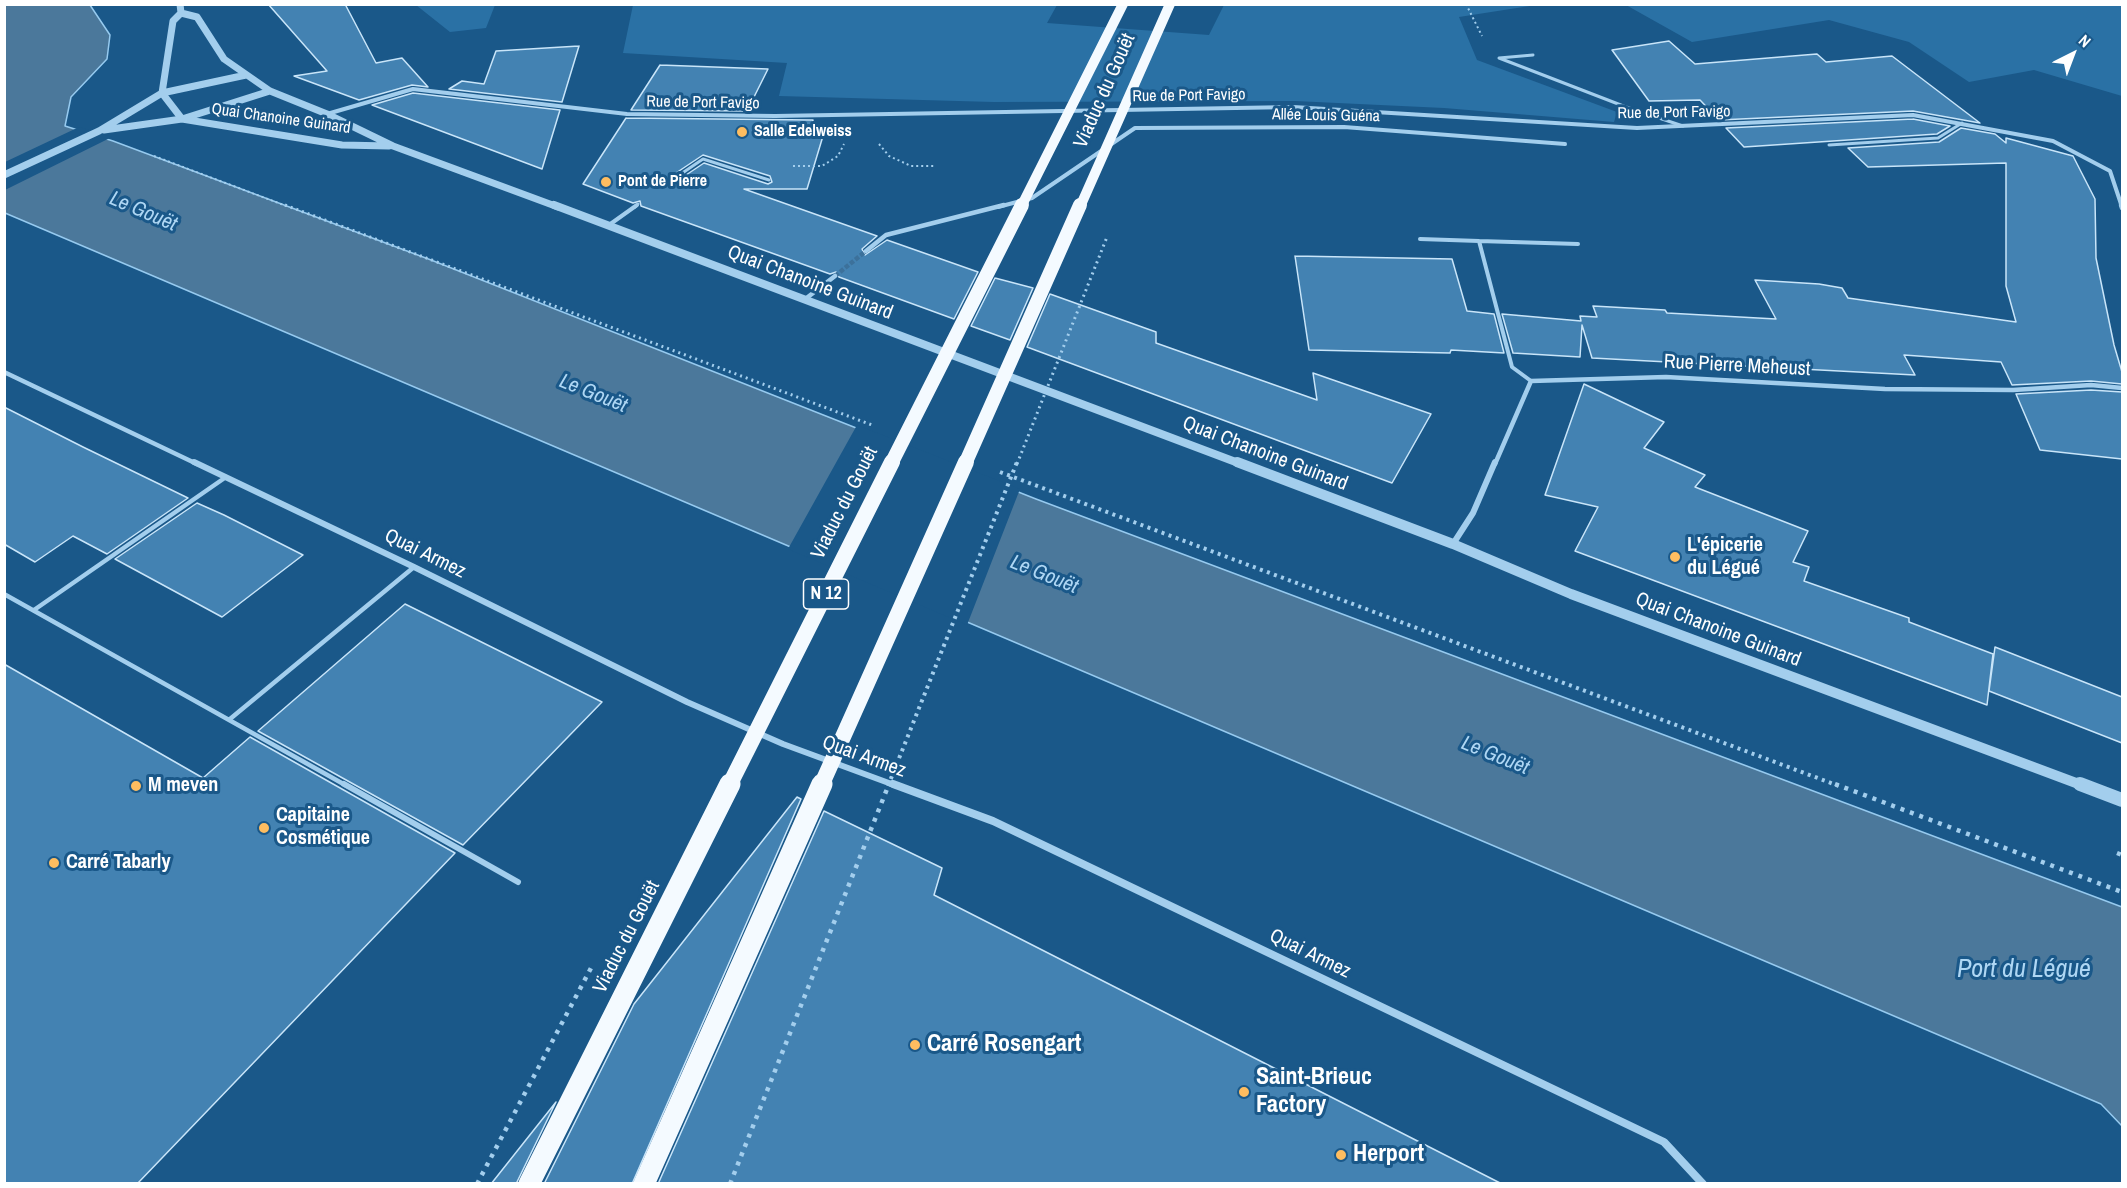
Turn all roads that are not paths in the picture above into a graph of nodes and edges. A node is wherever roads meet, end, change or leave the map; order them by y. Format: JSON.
{"nodes":[{"id":1,"x":180,"y":4,"type":"edge"},
{"id":2,"x":1123,"y":4,"type":"edge"},
{"id":3,"x":1170,"y":4,"type":"edge"},
{"id":4,"x":181,"y":13,"type":"junction"},
{"id":5,"x":1533,"y":55,"type":"dead end"},
{"id":6,"x":246,"y":75,"type":"junction"},
{"id":7,"x":270,"y":91,"type":"junction"},
{"id":8,"x":162,"y":93,"type":"junction"},
{"id":9,"x":327,"y":114,"type":"junction"},
{"id":10,"x":183,"y":119,"type":"junction"},
{"id":11,"x":1962,"y":123,"type":"junction"},
{"id":12,"x":1686,"y":127,"type":"junction"},
{"id":13,"x":99,"y":131,"type":"junction"},
{"id":14,"x":1565,"y":144,"type":"dead end"},
{"id":15,"x":1829,"y":145,"type":"dead end"},
{"id":16,"x":393,"y":146,"type":"junction"},
{"id":17,"x":4,"y":175,"type":"edge"},
{"id":18,"x":675,"y":178,"type":"dead end"},
{"id":19,"x":769,"y":180,"type":"dead end"},
{"id":20,"x":638,"y":204,"type":"dead end"},
{"id":21,"x":2122,"y":208,"type":"edge"},
{"id":22,"x":609,"y":225,"type":"junction"},
{"id":23,"x":1420,"y":239,"type":"dead end"},
{"id":24,"x":1479,"y":241,"type":"junction"},
{"id":25,"x":1578,"y":244,"type":"dead end"},
{"id":26,"x":866,"y":251,"type":"tunnel mouth"},
{"id":27,"x":835,"y":276,"type":"tunnel mouth"},
{"id":28,"x":804,"y":300,"type":"junction"},
{"id":29,"x":4,"y":372,"type":"edge"},
{"id":30,"x":1531,"y":381,"type":"junction"},
{"id":31,"x":2122,"y":388,"type":"edge"},
{"id":32,"x":226,"y":477,"type":"junction"},
{"id":33,"x":1453,"y":544,"type":"junction"},
{"id":34,"x":414,"y":567,"type":"junction"},
{"id":35,"x":4,"y":594,"type":"edge"},
{"id":36,"x":34,"y":610,"type":"junction"},
{"id":37,"x":230,"y":719,"type":"junction"},
{"id":38,"x":2122,"y":800,"type":"edge"},
{"id":39,"x":518,"y":882,"type":"dead end"},
{"id":40,"x":529,"y":1184,"type":"edge"},
{"id":41,"x":644,"y":1184,"type":"edge"},
{"id":42,"x":1703,"y":1184,"type":"edge"}],
"edges":[{"from":1,"to":4,"type":"street"},
{"from":2,"to":40,"type":"highway","name":"Viaduc du Gouët","number":"N 12","bridge":true},
{"from":3,"to":41,"type":"highway","name":"Viaduc du Gouët","bridge":true},
{"from":4,"to":6,"type":"street","name":"Quai Chanoine Guinard"},
{"from":4,"to":8,"type":"street"},
{"from":5,"to":12,"type":"lane"},
{"from":6,"to":7,"type":"street","name":"Quai Chanoine Guinard"},
{"from":6,"to":8,"type":"street","name":"Quai Chanoine Guinard"},
{"from":7,"to":9,"type":"street","name":"Quai Chanoine Guinard"},
{"from":7,"to":10,"type":"street"},
{"from":8,"to":10,"type":"street","name":"Quai Chanoine Guinard"},
{"from":8,"to":13,"type":"street","name":"Quai Chanoine Guinard"},
{"from":9,"to":12,"type":"street","name":"Rue de Port Favigo"},
{"from":9,"to":16,"type":"street","name":"Quai Chanoine Guinard"},
{"from":10,"to":13,"type":"street"},
{"from":10,"to":16,"type":"street","name":"Quai Chanoine Guinard"},
{"from":11,"to":12,"type":"street","name":"Rue de Port Favigo"},
{"from":11,"to":15,"type":"lane"},
{"from":11,"to":21,"type":"street","name":"Rue de Port Favigo"},
{"from":13,"to":17,"type":"street"},
{"from":14,"to":26,"type":"street","name":"Allée Louis Guéna"},
{"from":16,"to":22,"type":"street","name":"Quai Chanoine Guinard"},
{"from":18,"to":19,"type":"lane"},
{"from":20,"to":22,"type":"lane"},
{"from":22,"to":28,"type":"street","name":"Quai Chanoine Guinard"},
{"from":23,"to":24,"type":"lane"},
{"from":24,"to":25,"type":"lane"},
{"from":24,"to":30,"type":"lane"},
{"from":27,"to":28,"type":"street"},
{"from":28,"to":33,"type":"street","name":"Quai Chanoine Guinard"},
{"from":29,"to":32,"type":"street","name":"Quai Armez"},
{"from":30,"to":31,"type":"street","name":"Rue Pierre Meheust"},
{"from":30,"to":33,"type":"street"},
{"from":32,"to":34,"type":"street","name":"Quai Armez"},
{"from":32,"to":36,"type":"lane"},
{"from":33,"to":38,"type":"street","name":"Quai Chanoine Guinard"},
{"from":34,"to":37,"type":"lane"},
{"from":34,"to":42,"type":"street","name":"Quai Armez"},
{"from":35,"to":36,"type":"lane"},
{"from":36,"to":37,"type":"lane"},
{"from":37,"to":39,"type":"lane"}]}
